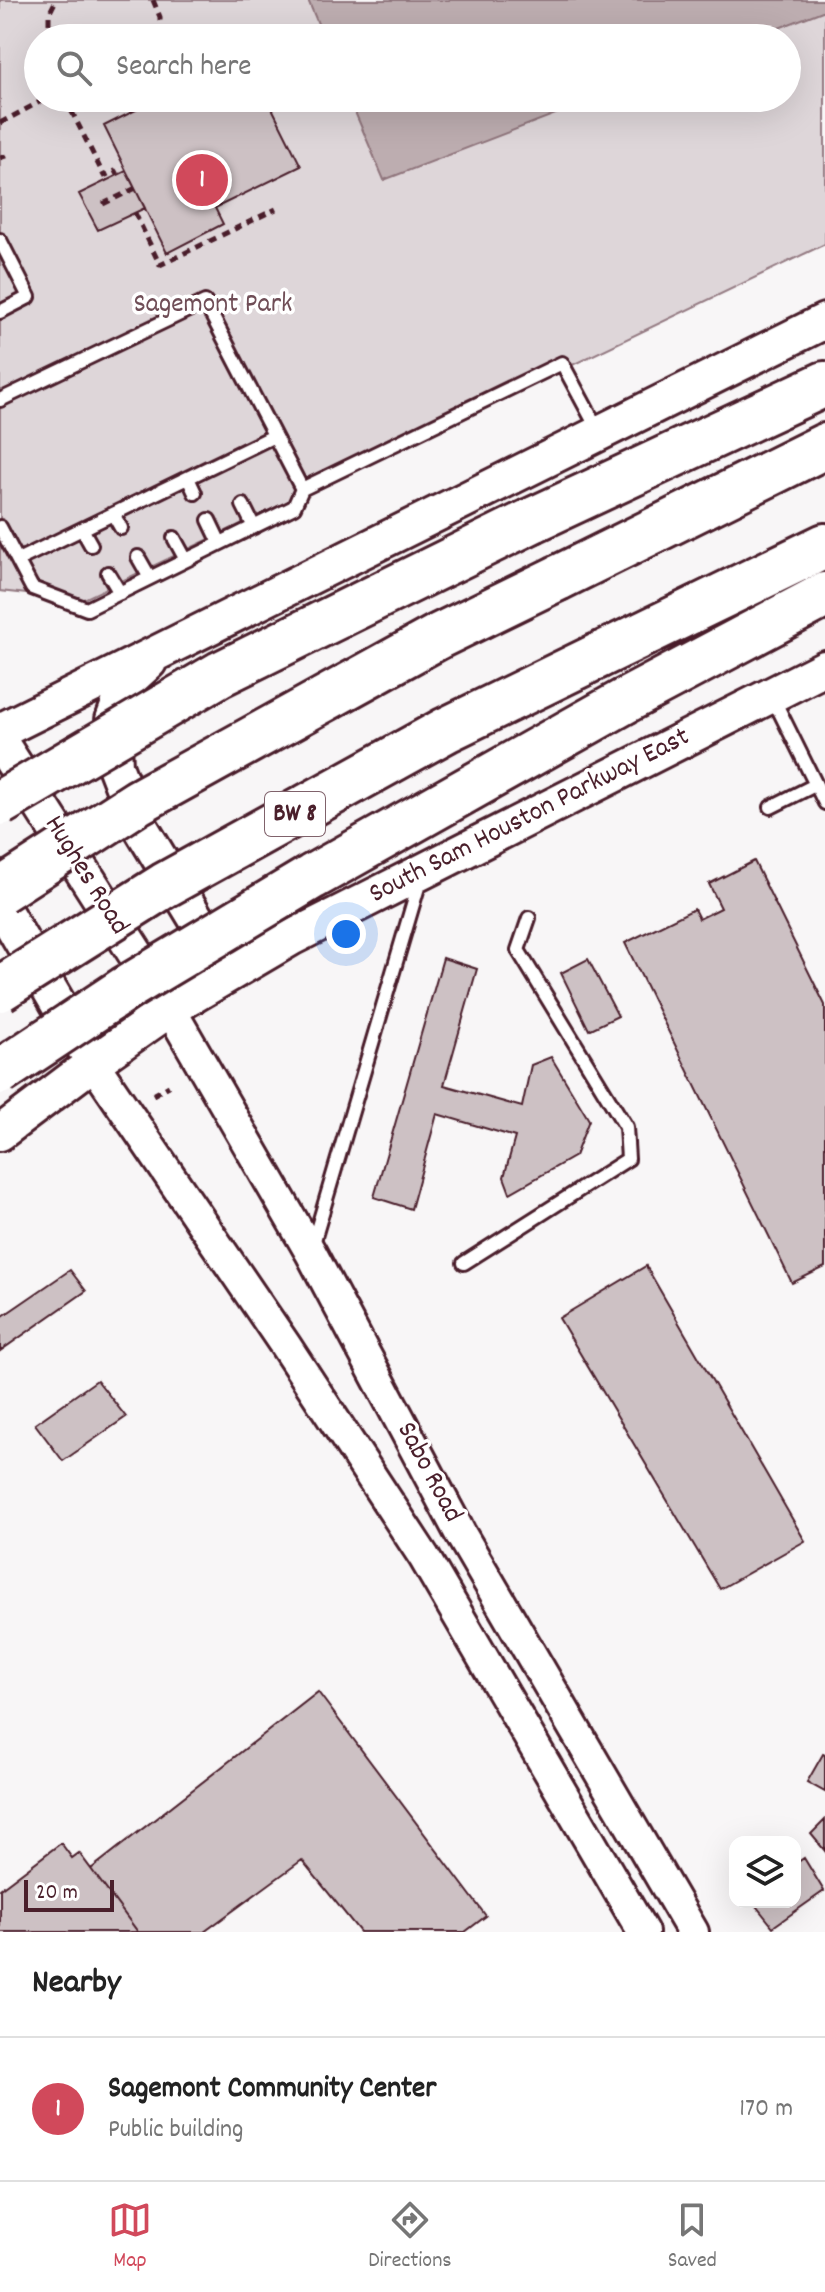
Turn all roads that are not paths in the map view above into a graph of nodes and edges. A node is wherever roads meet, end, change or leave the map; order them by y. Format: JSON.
{"nodes":[{"id":1,"x":0,"y":240,"type":"edge"},
{"id":2,"x":0,"y":312,"type":"edge"},
{"id":3,"x":825,"y":321,"type":"edge"},
{"id":4,"x":825,"y":384,"type":"edge"},
{"id":5,"x":0,"y":400,"type":"edge"},
{"id":6,"x":600,"y":432,"type":"junction"},
{"id":7,"x":274,"y":436,"type":"junction"},
{"id":8,"x":825,"y":446,"type":"edge"},
{"id":9,"x":222,"y":461,"type":"junction"},
{"id":10,"x":229,"y":474,"type":"dead end"},
{"id":11,"x":188,"y":478,"type":"junction"},
{"id":12,"x":302,"y":489,"type":"junction"},
{"id":13,"x":195,"y":493,"type":"dead end"},
{"id":14,"x":151,"y":495,"type":"junction"},
{"id":15,"x":243,"y":505,"type":"dead end"},
{"id":16,"x":158,"y":509,"type":"dead end"},
{"id":17,"x":113,"y":514,"type":"junction"},
{"id":18,"x":209,"y":520,"type":"dead end"},
{"id":19,"x":0,"y":527,"type":"edge"},
{"id":20,"x":254,"y":527,"type":"junction"},
{"id":21,"x":121,"y":528,"type":"dead end"},
{"id":22,"x":82,"y":529,"type":"junction"},
{"id":23,"x":174,"y":538,"type":"dead end"},
{"id":24,"x":220,"y":543,"type":"junction"},
{"id":25,"x":91,"y":545,"type":"dead end"},
{"id":26,"x":825,"y":546,"type":"edge"},
{"id":27,"x":138,"y":557,"type":"dead end"},
{"id":28,"x":18,"y":560,"type":"junction"},
{"id":29,"x":186,"y":560,"type":"junction"},
{"id":30,"x":108,"y":573,"type":"dead end"},
{"id":31,"x":150,"y":578,"type":"junction"},
{"id":32,"x":120,"y":593,"type":"junction"},
{"id":33,"x":825,"y":595,"type":"edge"},
{"id":34,"x":160,"y":650,"type":"junction"},
{"id":35,"x":825,"y":668,"type":"edge"},
{"id":36,"x":771,"y":695,"type":"junction"},
{"id":37,"x":0,"y":731,"type":"edge"},
{"id":38,"x":0,"y":742,"type":"edge"},
{"id":39,"x":815,"y":785,"type":"junction"},
{"id":40,"x":0,"y":803,"type":"edge"},
{"id":41,"x":825,"y":803,"type":"edge"},
{"id":42,"x":771,"y":807,"type":"dead end"},
{"id":43,"x":424,"y":871,"type":"junction"},
{"id":44,"x":0,"y":891,"type":"edge"},
{"id":45,"x":0,"y":904,"type":"edge"},
{"id":46,"x":529,"y":918,"type":"dead end"},
{"id":47,"x":291,"y":938,"type":"junction"},
{"id":48,"x":0,"y":989,"type":"edge"},
{"id":49,"x":170,"y":1009,"type":"junction"},
{"id":50,"x":93,"y":1063,"type":"junction"},
{"id":51,"x":0,"y":1072,"type":"edge"},
{"id":52,"x":0,"y":1133,"type":"edge"},
{"id":53,"x":311,"y":1253,"type":"junction"},
{"id":54,"x":464,"y":1263,"type":"dead end"},
{"id":55,"x":643,"y":1932,"type":"edge"},
{"id":56,"x":693,"y":1932,"type":"edge"}],
"edges":[{"from":1,"to":2,"type":"lane"},
{"from":3,"to":6,"type":"main road"},
{"from":4,"to":40,"type":"highway","bridge":true},
{"from":5,"to":7,"type":"lane"},
{"from":6,"to":12,"type":"lane"},
{"from":6,"to":34,"type":"main road"},
{"from":7,"to":9,"type":"lane"},
{"from":7,"to":12,"type":"lane"},
{"from":8,"to":44,"type":"highway","bridge":true},
{"from":9,"to":10,"type":"lane"},
{"from":9,"to":11,"type":"lane"},
{"from":11,"to":13,"type":"lane"},
{"from":11,"to":14,"type":"lane"},
{"from":12,"to":20,"type":"lane"},
{"from":14,"to":16,"type":"lane"},
{"from":14,"to":17,"type":"lane"},
{"from":15,"to":20,"type":"lane"},
{"from":17,"to":21,"type":"lane"},
{"from":17,"to":22,"type":"lane"},
{"from":18,"to":24,"type":"lane"},
{"from":19,"to":28,"type":"lane"},
{"from":20,"to":24,"type":"lane"},
{"from":22,"to":25,"type":"lane"},
{"from":22,"to":28,"type":"lane"},
{"from":23,"to":29,"type":"lane"},
{"from":24,"to":29,"type":"lane"},
{"from":26,"to":48,"type":"highway","number":"BW 8","bridge":true},
{"from":27,"to":31,"type":"lane"},
{"from":28,"to":32,"type":"lane"},
{"from":29,"to":31,"type":"lane"},
{"from":30,"to":32,"type":"lane"},
{"from":31,"to":32,"type":"lane"},
{"from":33,"to":51,"type":"highway","bridge":true},
{"from":34,"to":37,"type":"main road"},
{"from":34,"to":47,"type":"main road"},
{"from":35,"to":36,"type":"main road","name":"South Sam Houston Parkway East"},
{"from":36,"to":39,"type":"lane"},
{"from":36,"to":43,"type":"main road","name":"South Sam Houston Parkway East"},
{"from":38,"to":49,"type":"main road","name":"Hughes Road"},
{"from":39,"to":41,"type":"lane"},
{"from":39,"to":42,"type":"lane"},
{"from":43,"to":47,"type":"main road","name":"South Sam Houston Parkway East"},
{"from":43,"to":53,"type":"lane"},
{"from":45,"to":50,"type":"main road"},
{"from":46,"to":54,"type":"lane"},
{"from":47,"to":49,"type":"main road","name":"South Sam Houston Parkway East"},
{"from":49,"to":50,"type":"main road","name":"South Sam Houston Parkway East"},
{"from":49,"to":53,"type":"street","name":"Sabo Road"},
{"from":50,"to":52,"type":"main road","name":"South Sam Houston Parkway East"},
{"from":50,"to":55,"type":"street","name":"Sabo Road"},
{"from":53,"to":56,"type":"street","name":"Sabo Road"}]}
